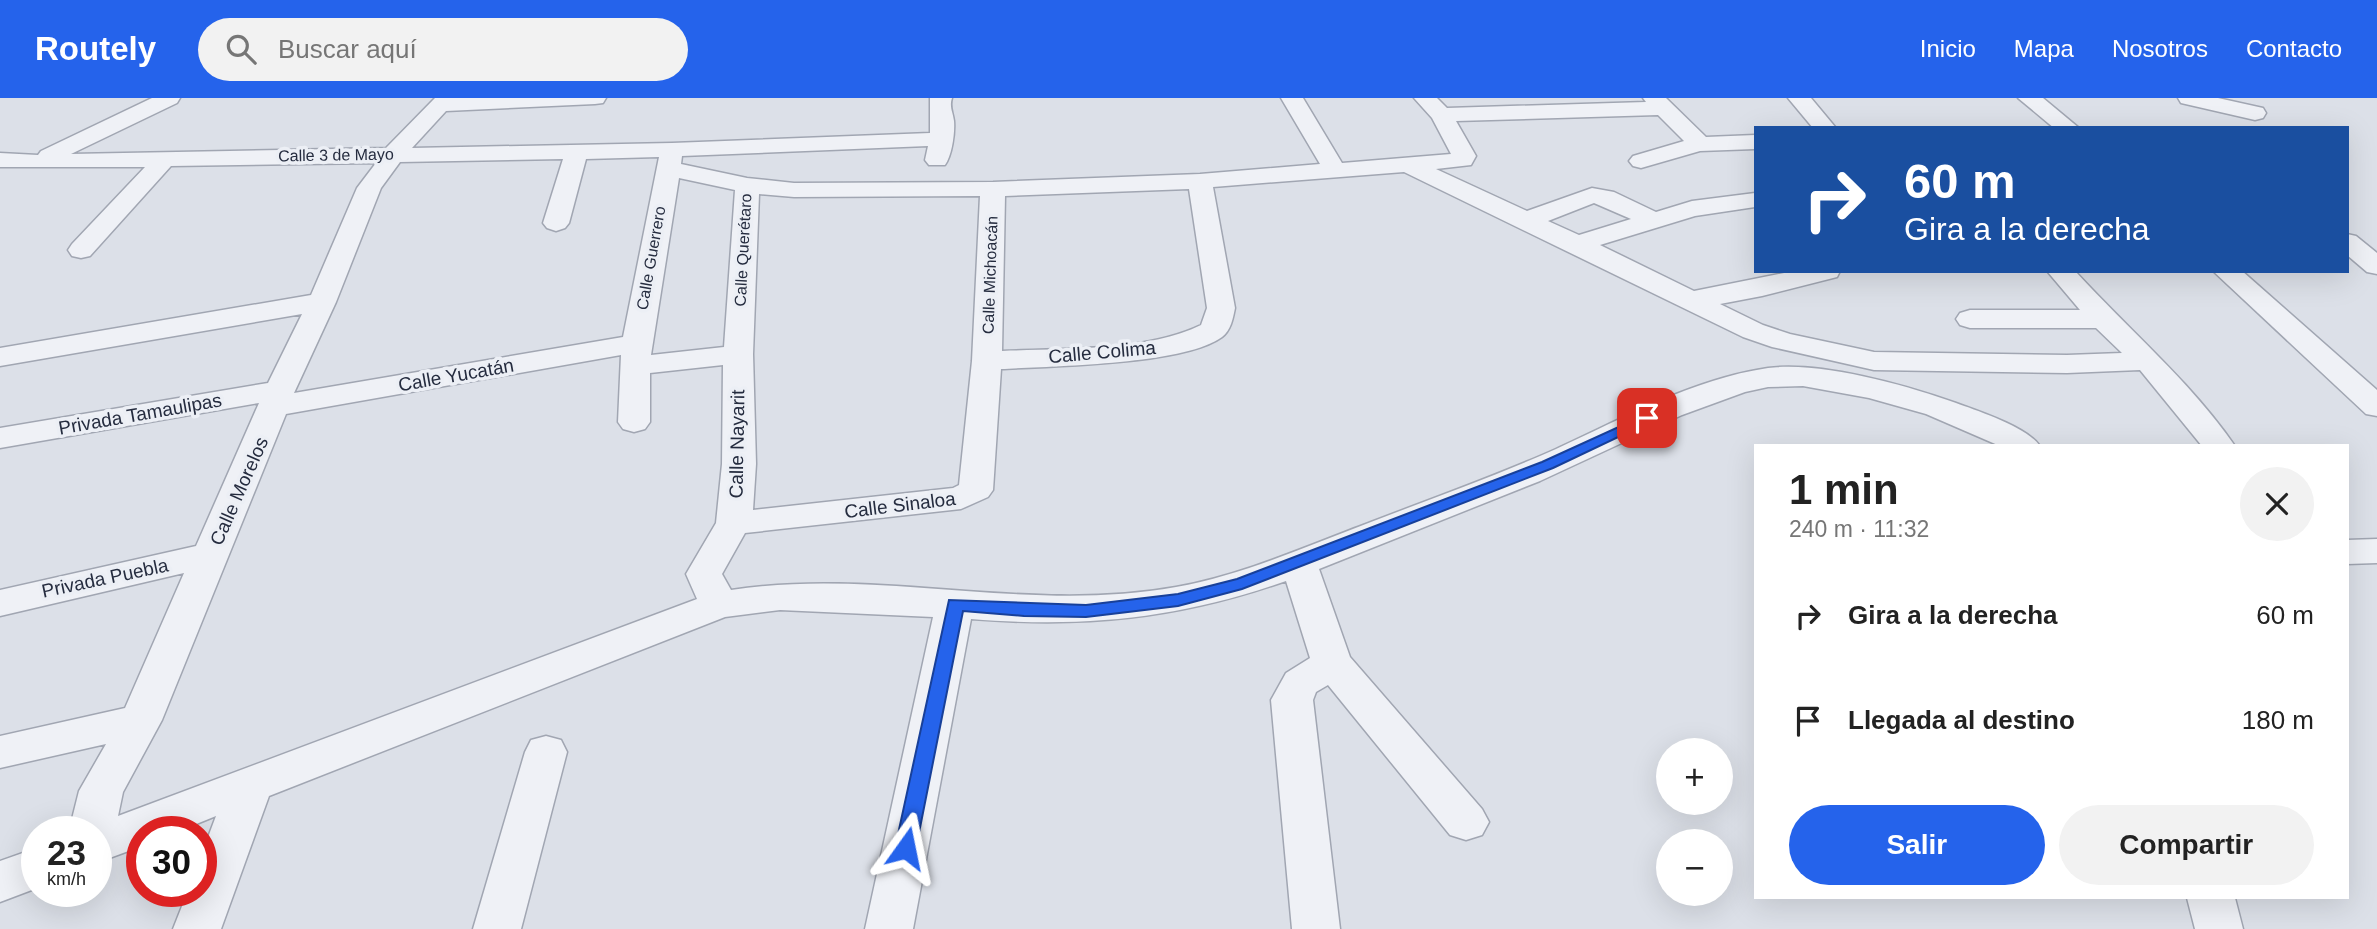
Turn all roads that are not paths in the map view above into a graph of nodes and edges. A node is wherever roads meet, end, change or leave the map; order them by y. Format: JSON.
{"nodes":[{"id":1,"x":169,"y":98,"type":"edge"},
{"id":2,"x":595,"y":98,"type":"edge"},
{"id":3,"x":940,"y":98,"type":"edge"},
{"id":4,"x":1292,"y":98,"type":"edge"},
{"id":5,"x":1799,"y":98,"type":"edge"},
{"id":6,"x":2029,"y":98,"type":"edge"},
{"id":7,"x":2189,"y":98,"type":"edge"},
{"id":8,"x":444,"y":102,"type":"edge"},
{"id":9,"x":1658,"y":103,"type":"edge"},
{"id":10,"x":1433,"y":106,"type":"edge"},
{"id":11,"x":2255,"y":113,"type":"edge"},
{"id":12,"x":1823,"y":126,"type":"edge"},
{"id":13,"x":2065,"y":126,"type":"edge"},
{"id":14,"x":942,"y":139,"type":"junction"},
{"id":15,"x":1754,"y":142,"type":"edge"},
{"id":16,"x":1700,"y":144,"type":"junction"},
{"id":17,"x":577,"y":151,"type":"junction"},
{"id":18,"x":394,"y":154,"type":"junction"},
{"id":19,"x":165,"y":159,"type":"junction"},
{"id":20,"x":670,"y":159,"type":"junction"},
{"id":21,"x":0,"y":160,"type":"edge"},
{"id":22,"x":37,"y":162,"type":"junction"},
{"id":23,"x":1641,"y":162,"type":"dead end"},
{"id":24,"x":1407,"y":165,"type":"junction"},
{"id":25,"x":1335,"y":170,"type":"junction"},
{"id":26,"x":1200,"y":181,"type":"junction"},
{"id":27,"x":747,"y":185,"type":"junction"},
{"id":28,"x":942,"y":189,"type":"junction"},
{"id":29,"x":993,"y":189,"type":"junction"},
{"id":30,"x":1754,"y":200,"type":"edge"},
{"id":31,"x":1526,"y":220,"type":"junction"},
{"id":32,"x":1653,"y":220,"type":"junction"},
{"id":33,"x":556,"y":223,"type":"dead end"},
{"id":34,"x":2377,"y":230,"type":"edge"},
{"id":35,"x":1577,"y":244,"type":"junction"},
{"id":36,"x":81,"y":250,"type":"dead end"},
{"id":37,"x":2359,"y":255,"type":"edge"},
{"id":38,"x":1819,"y":273,"type":"edge"},
{"id":39,"x":2062,"y":273,"type":"edge"},
{"id":40,"x":2228,"y":273,"type":"edge"},
{"id":41,"x":1691,"y":300,"type":"junction"},
{"id":42,"x":322,"y":302,"type":"junction"},
{"id":43,"x":1970,"y":319,"type":"dead end"},
{"id":44,"x":2103,"y":319,"type":"junction"},
{"id":45,"x":738,"y":354,"type":"junction"},
{"id":46,"x":636,"y":355,"type":"junction"},
{"id":47,"x":0,"y":356,"type":"edge"},
{"id":48,"x":986,"y":361,"type":"junction"},
{"id":49,"x":2148,"y":361,"type":"junction"},
{"id":50,"x":1879,"y":377,"type":"junction"},
{"id":51,"x":278,"y":398,"type":"junction"},
{"id":52,"x":2377,"y":407,"type":"edge"},
{"id":53,"x":634,"y":422,"type":"dead end"},
{"id":54,"x":0,"y":438,"type":"edge"},
{"id":55,"x":2020,"y":444,"type":"edge"},
{"id":56,"x":2217,"y":444,"type":"edge"},
{"id":57,"x":734,"y":523,"type":"junction"},
{"id":58,"x":2377,"y":551,"type":"edge"},
{"id":59,"x":2349,"y":552,"type":"edge"},
{"id":60,"x":211,"y":555,"type":"junction"},
{"id":61,"x":1299,"y":564,"type":"junction"},
{"id":62,"x":713,"y":593,"type":"junction"},
{"id":63,"x":0,"y":603,"type":"edge"},
{"id":64,"x":955,"y":604,"type":"junction"},
{"id":65,"x":1332,"y":663,"type":"junction"},
{"id":66,"x":141,"y":720,"type":"junction"},
{"id":67,"x":0,"y":752,"type":"edge"},
{"id":68,"x":546,"y":752,"type":"dead end"},
{"id":69,"x":251,"y":784,"type":"junction"},
{"id":70,"x":95,"y":816,"type":"edge"},
{"id":71,"x":1466,"y":822,"type":"dead end"},
{"id":72,"x":112,"y":838,"type":"edge"},
{"id":73,"x":21,"y":873,"type":"edge"},
{"id":74,"x":0,"y":882,"type":"edge"},
{"id":75,"x":2211,"y":899,"type":"edge"},
{"id":76,"x":197,"y":929,"type":"edge"},
{"id":77,"x":497,"y":929,"type":"edge"},
{"id":78,"x":889,"y":929,"type":"edge"},
{"id":79,"x":1315,"y":929,"type":"edge"},
{"id":80,"x":2220,"y":929,"type":"edge"}],
"edges":[{"from":1,"to":22,"type":"street"},
{"from":2,"to":8,"type":"street"},
{"from":3,"to":14,"type":"street"},
{"from":4,"to":25,"type":"street"},
{"from":5,"to":12,"type":"street"},
{"from":6,"to":13,"type":"street"},
{"from":7,"to":11,"type":"street"},
{"from":8,"to":18,"type":"street","name":"Calle Morelos"},
{"from":9,"to":10,"type":"street"},
{"from":9,"to":16,"type":"street"},
{"from":10,"to":24,"type":"street"},
{"from":14,"to":20,"type":"street"},
{"from":14,"to":28,"type":"street"},
{"from":15,"to":16,"type":"street"},
{"from":16,"to":23,"type":"street"},
{"from":17,"to":18,"type":"street","name":"Calle 3 de Mayo"},
{"from":17,"to":20,"type":"street","name":"Calle 3 de Mayo"},
{"from":17,"to":33,"type":"street"},
{"from":18,"to":19,"type":"street","name":"Calle 3 de Mayo"},
{"from":18,"to":42,"type":"street","name":"Calle Morelos"},
{"from":19,"to":22,"type":"street","name":"Calle 3 de Mayo"},
{"from":19,"to":36,"type":"street"},
{"from":20,"to":27,"type":"street","name":"Calle Querétaro"},
{"from":20,"to":46,"type":"street","name":"Calle Guerrero"},
{"from":21,"to":22,"type":"street","name":"Calle 3 de Mayo"},
{"from":24,"to":25,"type":"street"},
{"from":24,"to":31,"type":"street"},
{"from":25,"to":26,"type":"street"},
{"from":26,"to":29,"type":"street"},
{"from":26,"to":48,"type":"street","name":"Calle Colima"},
{"from":27,"to":28,"type":"street"},
{"from":27,"to":45,"type":"street","name":"Calle Querétaro"},
{"from":28,"to":29,"type":"street"},
{"from":29,"to":48,"type":"street","name":"Calle Michoacán"},
{"from":30,"to":32,"type":"street"},
{"from":31,"to":32,"type":"street"},
{"from":31,"to":35,"type":"street"},
{"from":32,"to":35,"type":"street"},
{"from":34,"to":37,"type":"street"},
{"from":35,"to":41,"type":"street"},
{"from":38,"to":41,"type":"street"},
{"from":39,"to":44,"type":"street"},
{"from":40,"to":52,"type":"street"},
{"from":41,"to":50,"type":"street"},
{"from":42,"to":47,"type":"street"},
{"from":42,"to":51,"type":"street","name":"Calle Morelos"},
{"from":43,"to":44,"type":"street"},
{"from":44,"to":49,"type":"street"},
{"from":45,"to":46,"type":"street","name":"Calle Yucatán"},
{"from":45,"to":57,"type":"street","name":"Calle Nayarit"},
{"from":46,"to":51,"type":"street","name":"Calle Yucatán"},
{"from":46,"to":53,"type":"street","name":"Calle Guerrero"},
{"from":48,"to":57,"type":"street","name":"Calle Sinaloa"},
{"from":49,"to":50,"type":"street"},
{"from":49,"to":56,"type":"street"},
{"from":50,"to":55,"type":"street"},
{"from":50,"to":61,"type":"street"},
{"from":51,"to":54,"type":"street","name":"Privada Tamaulipas"},
{"from":51,"to":60,"type":"street","name":"Calle Morelos"},
{"from":57,"to":62,"type":"street","name":"Calle Nayarit"},
{"from":58,"to":59,"type":"street"},
{"from":60,"to":63,"type":"street","name":"Privada Puebla"},
{"from":60,"to":66,"type":"street","name":"Calle Morelos"},
{"from":61,"to":64,"type":"street"},
{"from":61,"to":65,"type":"street"},
{"from":62,"to":64,"type":"street"},
{"from":62,"to":69,"type":"street"},
{"from":64,"to":78,"type":"street"},
{"from":65,"to":71,"type":"street"},
{"from":65,"to":79,"type":"street"},
{"from":66,"to":67,"type":"street"},
{"from":66,"to":70,"type":"street","name":"Calle Morelos"},
{"from":68,"to":77,"type":"street"},
{"from":69,"to":72,"type":"street"},
{"from":69,"to":76,"type":"street"},
{"from":73,"to":74,"type":"street"},
{"from":75,"to":80,"type":"street"}]}
